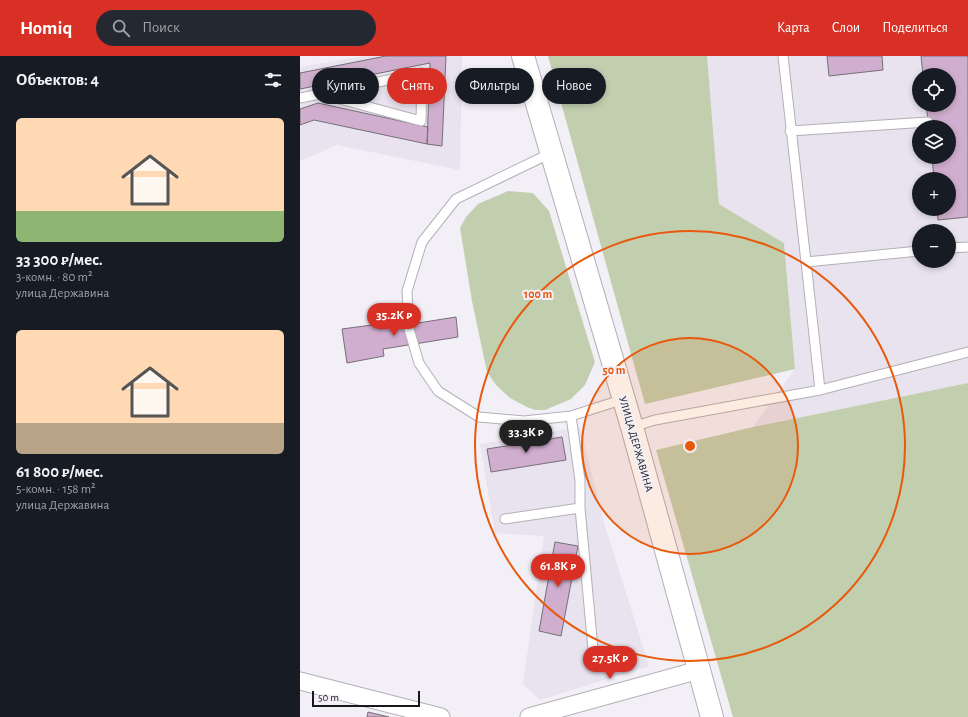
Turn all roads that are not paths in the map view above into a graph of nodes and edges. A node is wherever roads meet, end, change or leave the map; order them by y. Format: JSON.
{"nodes":[{"id":1,"x":523,"y":56,"type":"edge"},
{"id":2,"x":782,"y":56,"type":"edge"},
{"id":3,"x":321,"y":94,"type":"joint"},
{"id":4,"x":312,"y":96,"type":"edge"},
{"id":5,"x":300,"y":98,"type":"edge"},
{"id":6,"x":912,"y":123,"type":"edge"},
{"id":7,"x":790,"y":131,"type":"junction"},
{"id":8,"x":552,"y":152,"type":"junction"},
{"id":9,"x":968,"y":247,"type":"edge"},
{"id":10,"x":956,"y":248,"type":"edge"},
{"id":11,"x":912,"y":252,"type":"edge"},
{"id":12,"x":806,"y":262,"type":"junction"},
{"id":13,"x":968,"y":352,"type":"edge"},
{"id":14,"x":820,"y":390,"type":"junction"},
{"id":15,"x":624,"y":399,"type":"junction"},
{"id":16,"x":571,"y":416,"type":"junction"},
{"id":17,"x":632,"y":427,"type":"junction"},
{"id":18,"x":580,"y":508,"type":"junction"},
{"id":19,"x":504,"y":519,"type":"dead end"},
{"id":20,"x":592,"y":649,"type":"dead end"},
{"id":21,"x":699,"y":670,"type":"junction"},
{"id":22,"x":300,"y":681,"type":"edge"},
{"id":23,"x":441,"y":717,"type":"edge"},
{"id":24,"x":530,"y":717,"type":"edge"},
{"id":25,"x":712,"y":717,"type":"edge"}],
"edges":[{"from":1,"to":8,"type":"main road","name":"УЛИЦА ДЕРЖАВИНА"},
{"from":2,"to":7,"type":"lane"},
{"from":3,"to":3,"type":"lane"},
{"from":4,"to":5,"type":"lane"},
{"from":6,"to":7,"type":"lane"},
{"from":7,"to":12,"type":"lane"},
{"from":8,"to":15,"type":"main road","name":"УЛИЦА ДЕРЖАВИНА"},
{"from":8,"to":16,"type":"lane"},
{"from":9,"to":10,"type":"lane"},
{"from":11,"to":12,"type":"lane"},
{"from":12,"to":14,"type":"lane"},
{"from":13,"to":14,"type":"lane"},
{"from":14,"to":17,"type":"lane"},
{"from":15,"to":16,"type":"lane"},
{"from":15,"to":17,"type":"main road","name":"УЛИЦА ДЕРЖАВИНА"},
{"from":16,"to":18,"type":"lane"},
{"from":17,"to":21,"type":"main road","name":"УЛИЦА ДЕРЖАВИНА"},
{"from":18,"to":19,"type":"lane"},
{"from":18,"to":20,"type":"lane"},
{"from":21,"to":24,"type":"street"},
{"from":21,"to":25,"type":"main road","name":"УЛИЦА ДЕРЖАВИНА"},
{"from":22,"to":23,"type":"street"}]}
